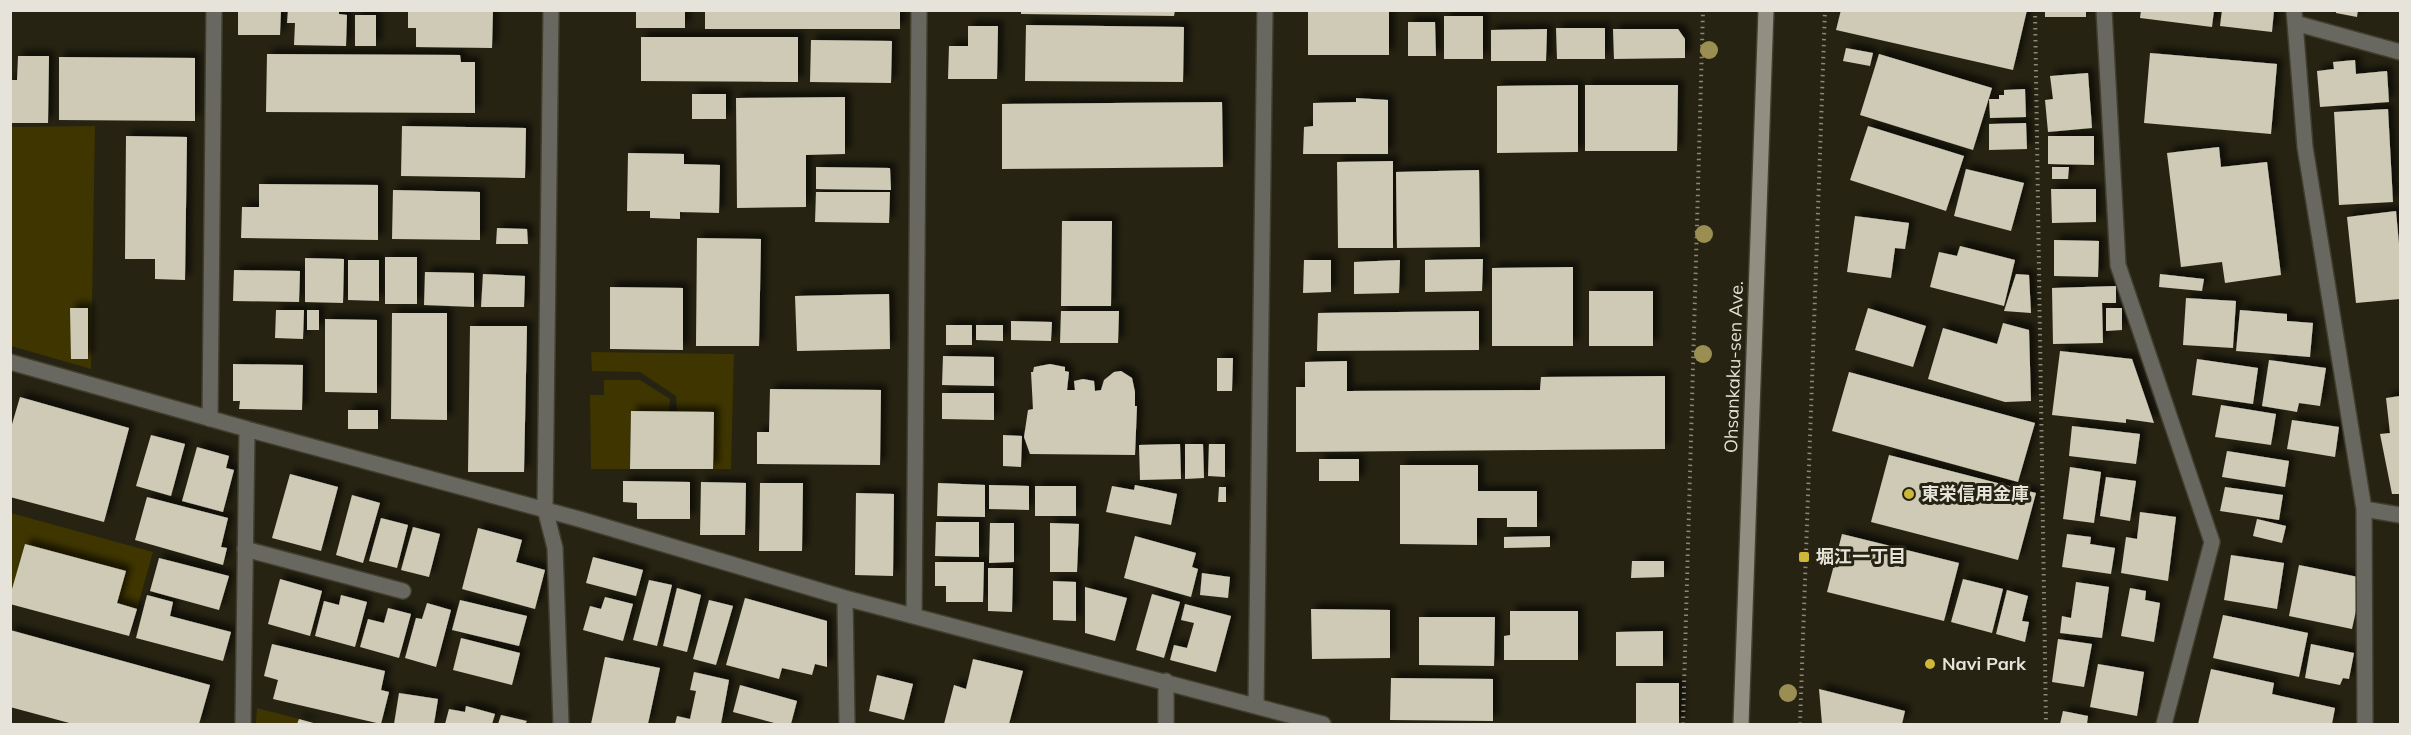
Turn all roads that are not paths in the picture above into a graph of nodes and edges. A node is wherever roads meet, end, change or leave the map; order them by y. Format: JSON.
{"nodes":[{"id":1,"x":214,"y":10,"type":"edge"},
{"id":2,"x":551,"y":10,"type":"edge"},
{"id":3,"x":919,"y":10,"type":"edge"},
{"id":4,"x":1265,"y":10,"type":"edge"},
{"id":5,"x":1766,"y":10,"type":"edge"},
{"id":6,"x":2104,"y":10,"type":"edge"},
{"id":7,"x":2295,"y":17,"type":"edge"},
{"id":8,"x":2400,"y":52,"type":"edge"},
{"id":9,"x":10,"y":362,"type":"edge"},
{"id":10,"x":210,"y":419,"type":"junction"},
{"id":11,"x":247,"y":429,"type":"junction"},
{"id":12,"x":545,"y":509,"type":"junction"},
{"id":13,"x":2364,"y":509,"type":"junction"},
{"id":14,"x":2400,"y":515,"type":"edge"},
{"id":15,"x":245,"y":549,"type":"junction"},
{"id":16,"x":403,"y":591,"type":"dead end"},
{"id":17,"x":845,"y":598,"type":"junction"},
{"id":18,"x":914,"y":615,"type":"junction"},
{"id":19,"x":1166,"y":681,"type":"junction"},
{"id":20,"x":1256,"y":706,"type":"junction"},
{"id":21,"x":243,"y":724,"type":"edge"},
{"id":22,"x":561,"y":724,"type":"edge"},
{"id":23,"x":847,"y":724,"type":"edge"},
{"id":24,"x":1166,"y":724,"type":"edge"},
{"id":25,"x":1323,"y":724,"type":"edge"},
{"id":26,"x":1741,"y":724,"type":"edge"},
{"id":27,"x":2164,"y":724,"type":"edge"},
{"id":28,"x":2365,"y":724,"type":"edge"}],
"edges":[{"from":1,"to":10,"type":"street"},
{"from":2,"to":12,"type":"street"},
{"from":3,"to":18,"type":"street"},
{"from":4,"to":20,"type":"street"},
{"from":5,"to":26,"type":"street","name":"Ohsankaku-sen Ave."},
{"from":6,"to":27,"type":"street"},
{"from":7,"to":8,"type":"street"},
{"from":7,"to":13,"type":"street"},
{"from":9,"to":10,"type":"street"},
{"from":10,"to":11,"type":"street"},
{"from":11,"to":12,"type":"street"},
{"from":11,"to":15,"type":"street"},
{"from":12,"to":17,"type":"street"},
{"from":12,"to":22,"type":"street"},
{"from":13,"to":14,"type":"street"},
{"from":13,"to":28,"type":"street"},
{"from":15,"to":16,"type":"street"},
{"from":15,"to":21,"type":"street"},
{"from":17,"to":18,"type":"street"},
{"from":17,"to":23,"type":"street"},
{"from":18,"to":19,"type":"street"},
{"from":19,"to":20,"type":"street"},
{"from":19,"to":24,"type":"street"},
{"from":20,"to":25,"type":"street"}]}
